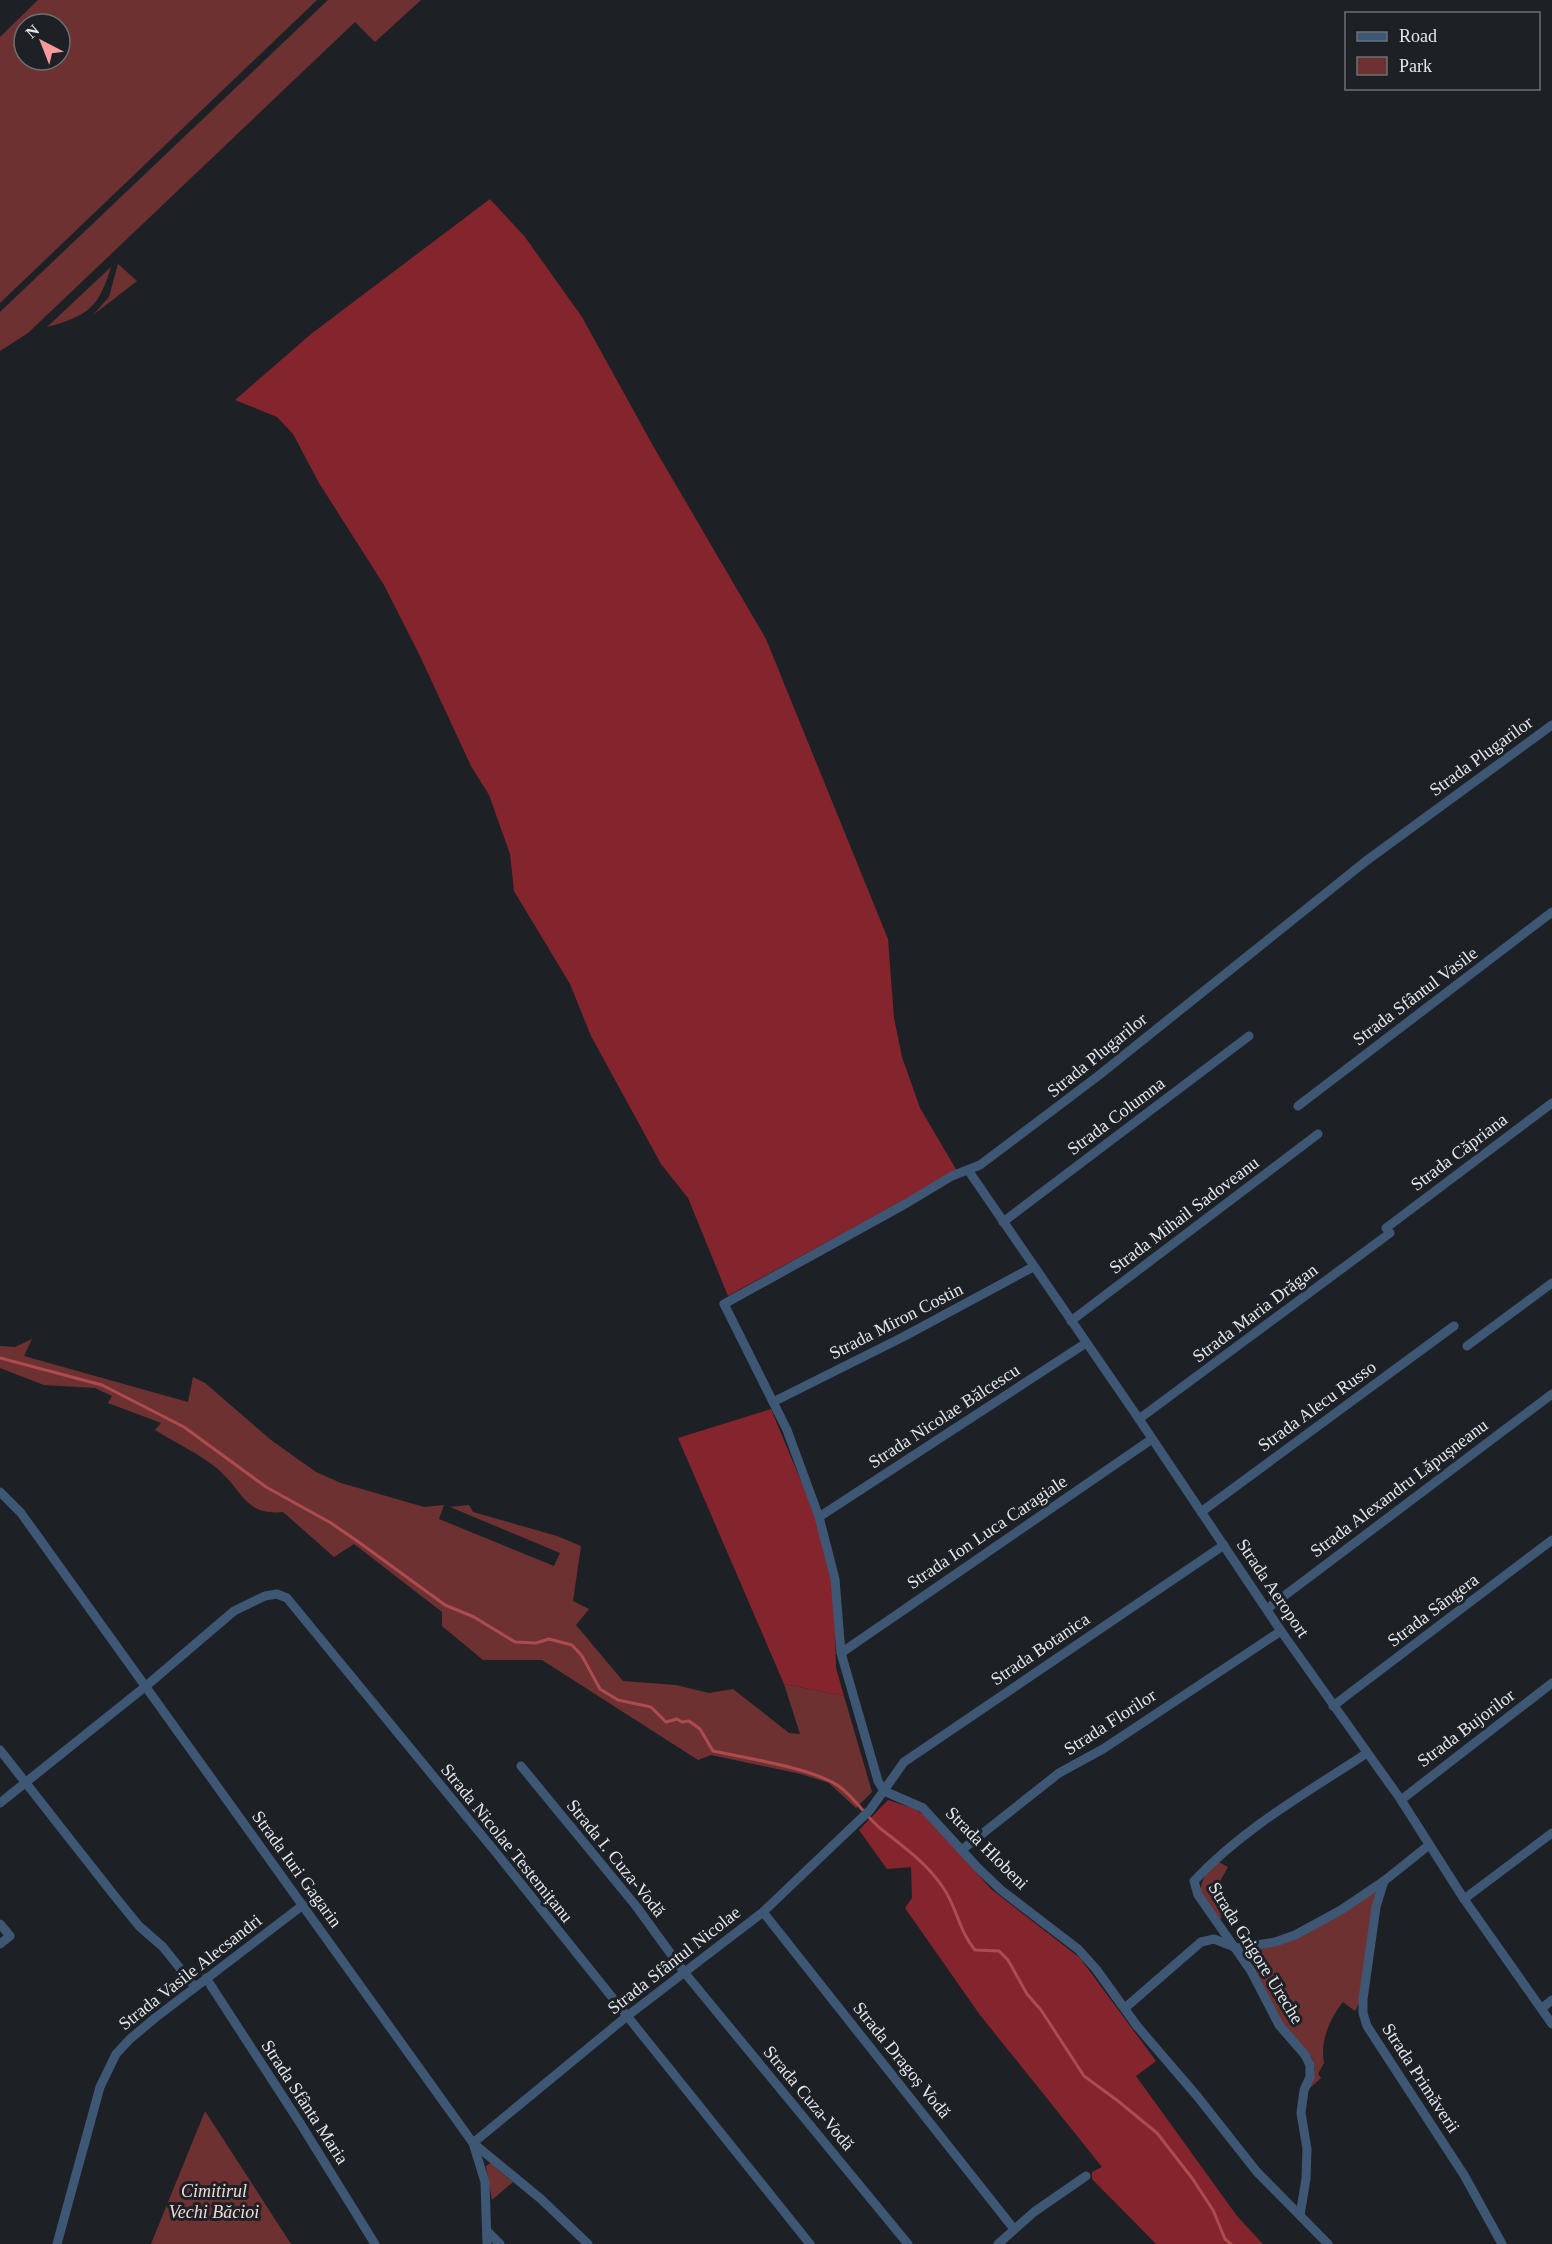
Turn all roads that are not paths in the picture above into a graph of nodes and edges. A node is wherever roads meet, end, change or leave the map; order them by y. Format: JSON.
{"nodes":[{"id":1,"x":1552,"y":724,"type":"edge"},
{"id":2,"x":1552,"y":912,"type":"edge"},
{"id":3,"x":1249,"y":1036,"type":"dead end"},
{"id":4,"x":1552,"y":1103,"type":"edge"},
{"id":5,"x":1299,"y":1106,"type":"dead end"},
{"id":6,"x":1318,"y":1134,"type":"dead end"},
{"id":7,"x":968,"y":1170,"type":"junction"},
{"id":8,"x":1003,"y":1222,"type":"junction"},
{"id":9,"x":1388,"y":1230,"type":"joint"},
{"id":10,"x":1033,"y":1267,"type":"junction"},
{"id":11,"x":1552,"y":1283,"type":"edge"},
{"id":12,"x":1071,"y":1322,"type":"junction"},
{"id":13,"x":1454,"y":1326,"type":"dead end"},
{"id":14,"x":1086,"y":1343,"type":"junction"},
{"id":15,"x":1467,"y":1346,"type":"dead end"},
{"id":16,"x":1552,"y":1394,"type":"edge"},
{"id":17,"x":773,"y":1402,"type":"junction"},
{"id":18,"x":1139,"y":1419,"type":"junction"},
{"id":19,"x":1152,"y":1439,"type":"junction"},
{"id":20,"x":0,"y":1492,"type":"edge"},
{"id":21,"x":1201,"y":1512,"type":"junction"},
{"id":22,"x":819,"y":1517,"type":"junction"},
{"id":23,"x":1552,"y":1540,"type":"edge"},
{"id":24,"x":1224,"y":1545,"type":"junction"},
{"id":25,"x":1268,"y":1609,"type":"junction"},
{"id":26,"x":1281,"y":1631,"type":"junction"},
{"id":27,"x":841,"y":1653,"type":"junction"},
{"id":28,"x":1552,"y":1683,"type":"edge"},
{"id":29,"x":146,"y":1686,"type":"junction"},
{"id":30,"x":1333,"y":1706,"type":"junction"},
{"id":31,"x":0,"y":1750,"type":"edge"},
{"id":32,"x":1367,"y":1753,"type":"junction"},
{"id":33,"x":521,"y":1766,"type":"dead end"},
{"id":34,"x":25,"y":1782,"type":"junction"},
{"id":35,"x":884,"y":1791,"type":"junction"},
{"id":36,"x":1401,"y":1800,"type":"junction"},
{"id":37,"x":0,"y":1803,"type":"edge"},
{"id":38,"x":1552,"y":1833,"type":"edge"},
{"id":39,"x":1429,"y":1845,"type":"junction"},
{"id":40,"x":963,"y":1849,"type":"junction"},
{"id":41,"x":1384,"y":1881,"type":"junction"},
{"id":42,"x":1464,"y":1899,"type":"junction"},
{"id":43,"x":303,"y":1905,"type":"junction"},
{"id":44,"x":763,"y":1912,"type":"junction"},
{"id":45,"x":0,"y":1924,"type":"edge"},
{"id":46,"x":0,"y":1944,"type":"edge"},
{"id":47,"x":1237,"y":1948,"type":"junction"},
{"id":48,"x":684,"y":1972,"type":"junction"},
{"id":49,"x":206,"y":1978,"type":"junction"},
{"id":50,"x":195,"y":1987,"type":"junction"},
{"id":51,"x":1552,"y":2001,"type":"edge"},
{"id":52,"x":1125,"y":2008,"type":"junction"},
{"id":53,"x":1542,"y":2008,"type":"junction"},
{"id":54,"x":626,"y":2017,"type":"junction"},
{"id":55,"x":1552,"y":2024,"type":"edge"},
{"id":56,"x":473,"y":2143,"type":"junction"},
{"id":57,"x":1086,"y":2175,"type":"dead end"},
{"id":58,"x":1300,"y":2215,"type":"junction"},
{"id":59,"x":1014,"y":2229,"type":"junction"},
{"id":60,"x":488,"y":2232,"type":"junction"},
{"id":61,"x":57,"y":2244,"type":"edge"},
{"id":62,"x":375,"y":2244,"type":"edge"},
{"id":63,"x":488,"y":2244,"type":"edge"},
{"id":64,"x":500,"y":2244,"type":"edge"},
{"id":65,"x":588,"y":2244,"type":"edge"},
{"id":66,"x":810,"y":2244,"type":"edge"},
{"id":67,"x":908,"y":2244,"type":"edge"},
{"id":68,"x":998,"y":2244,"type":"edge"},
{"id":69,"x":1328,"y":2244,"type":"edge"},
{"id":70,"x":1502,"y":2244,"type":"edge"}],
"edges":[{"from":1,"to":7,"type":"street","name":"Strada Plugarilor"},
{"from":2,"to":5,"type":"street","name":"Strada Sfântul Vasile"},
{"from":3,"to":8,"type":"street","name":"Strada Columna"},
{"from":4,"to":9,"type":"street","name":"Strada Căpriana"},
{"from":6,"to":12,"type":"street","name":"Strada Mihail Sadoveanu"},
{"from":7,"to":8,"type":"street","name":"Strada Aeroport"},
{"from":7,"to":17,"type":"street","name":"Strada Plugarilor"},
{"from":8,"to":10,"type":"street","name":"Strada Aeroport"},
{"from":9,"to":18,"type":"street","name":"Strada Maria Drăgan"},
{"from":10,"to":12,"type":"street","name":"Strada Aeroport"},
{"from":10,"to":17,"type":"street","name":"Strada Miron Costin"},
{"from":11,"to":15,"type":"street"},
{"from":12,"to":14,"type":"street","name":"Strada Aeroport"},
{"from":13,"to":21,"type":"street","name":"Strada Alecu Russo"},
{"from":14,"to":18,"type":"street","name":"Strada Aeroport"},
{"from":14,"to":22,"type":"street","name":"Strada Nicolae Bălcescu"},
{"from":16,"to":25,"type":"street","name":"Strada Alexandru Lăpușneanu"},
{"from":17,"to":22,"type":"street"},
{"from":18,"to":19,"type":"street","name":"Strada Aeroport"},
{"from":19,"to":21,"type":"street","name":"Strada Aeroport"},
{"from":19,"to":27,"type":"street","name":"Strada Ion Luca Caragiale"},
{"from":20,"to":29,"type":"street","name":"Strada Iuri Gagarin"},
{"from":21,"to":24,"type":"street","name":"Strada Aeroport"},
{"from":22,"to":27,"type":"street"},
{"from":23,"to":30,"type":"street","name":"Strada Sângera"},
{"from":24,"to":25,"type":"street","name":"Strada Aeroport"},
{"from":24,"to":35,"type":"street","name":"Strada Botanica"},
{"from":25,"to":26,"type":"street","name":"Strada Aeroport"},
{"from":26,"to":30,"type":"street","name":"Strada Aeroport"},
{"from":26,"to":40,"type":"street","name":"Strada Florilor"},
{"from":27,"to":35,"type":"street"},
{"from":28,"to":36,"type":"street","name":"Strada Bujorilor"},
{"from":29,"to":34,"type":"street","name":"Strada Nicolae Testemițanu"},
{"from":29,"to":43,"type":"street","name":"Strada Iuri Gagarin"},
{"from":29,"to":54,"type":"street","name":"Strada Nicolae Testemițanu"},
{"from":30,"to":32,"type":"street","name":"Strada Aeroport"},
{"from":31,"to":34,"type":"street"},
{"from":32,"to":36,"type":"street","name":"Strada Aeroport"},
{"from":32,"to":47,"type":"street","name":"Strada Grigore Ureche"},
{"from":33,"to":48,"type":"street","name":"Strada I. Cuza-Vodă"},
{"from":34,"to":37,"type":"street","name":"Strada Nicolae Testemițanu"},
{"from":34,"to":50,"type":"street"},
{"from":35,"to":40,"type":"street","name":"Strada Hlobeni"},
{"from":35,"to":44,"type":"street","name":"Strada Sfântul Nicolae"},
{"from":36,"to":39,"type":"street","name":"Strada Aeroport"},
{"from":38,"to":42,"type":"street"},
{"from":39,"to":41,"type":"street"},
{"from":39,"to":42,"type":"street","name":"Strada Aeroport"},
{"from":40,"to":52,"type":"street","name":"Strada Hlobeni"},
{"from":41,"to":47,"type":"street"},
{"from":41,"to":70,"type":"street","name":"Strada Primăverii"},
{"from":42,"to":53,"type":"street","name":"Strada Aeroport"},
{"from":43,"to":49,"type":"street","name":"Strada Vasile Alecsandri"},
{"from":43,"to":56,"type":"street","name":"Strada Iuri Gagarin"},
{"from":44,"to":48,"type":"street","name":"Strada Sfântul Nicolae"},
{"from":44,"to":59,"type":"street","name":"Strada Dragoș Vodă"},
{"from":45,"to":46,"type":"street"},
{"from":47,"to":52,"type":"street"},
{"from":47,"to":58,"type":"street","name":"Strada Grigore Ureche"},
{"from":48,"to":54,"type":"street","name":"Strada Sfântul Nicolae"},
{"from":48,"to":67,"type":"street","name":"Strada Cuza-Vodă"},
{"from":49,"to":50,"type":"street","name":"Strada Vasile Alecsandri"},
{"from":49,"to":62,"type":"street","name":"Strada Sfânta Maria"},
{"from":50,"to":61,"type":"street","name":"Strada Vasile Alecsandri"},
{"from":51,"to":53,"type":"street"},
{"from":52,"to":58,"type":"street","name":"Strada Hlobeni"},
{"from":53,"to":55,"type":"street","name":"Strada Aeroport"},
{"from":54,"to":56,"type":"street","name":"Strada Sfântul Nicolae"},
{"from":54,"to":66,"type":"street","name":"Strada Nicolae Testemițanu"},
{"from":56,"to":60,"type":"street"},
{"from":56,"to":65,"type":"street","name":"Strada Iuri Gagarin"},
{"from":57,"to":59,"type":"street"},
{"from":58,"to":69,"type":"street","name":"Strada Hlobeni"},
{"from":59,"to":68,"type":"street"},
{"from":60,"to":63,"type":"street"},
{"from":60,"to":64,"type":"street"}]}
